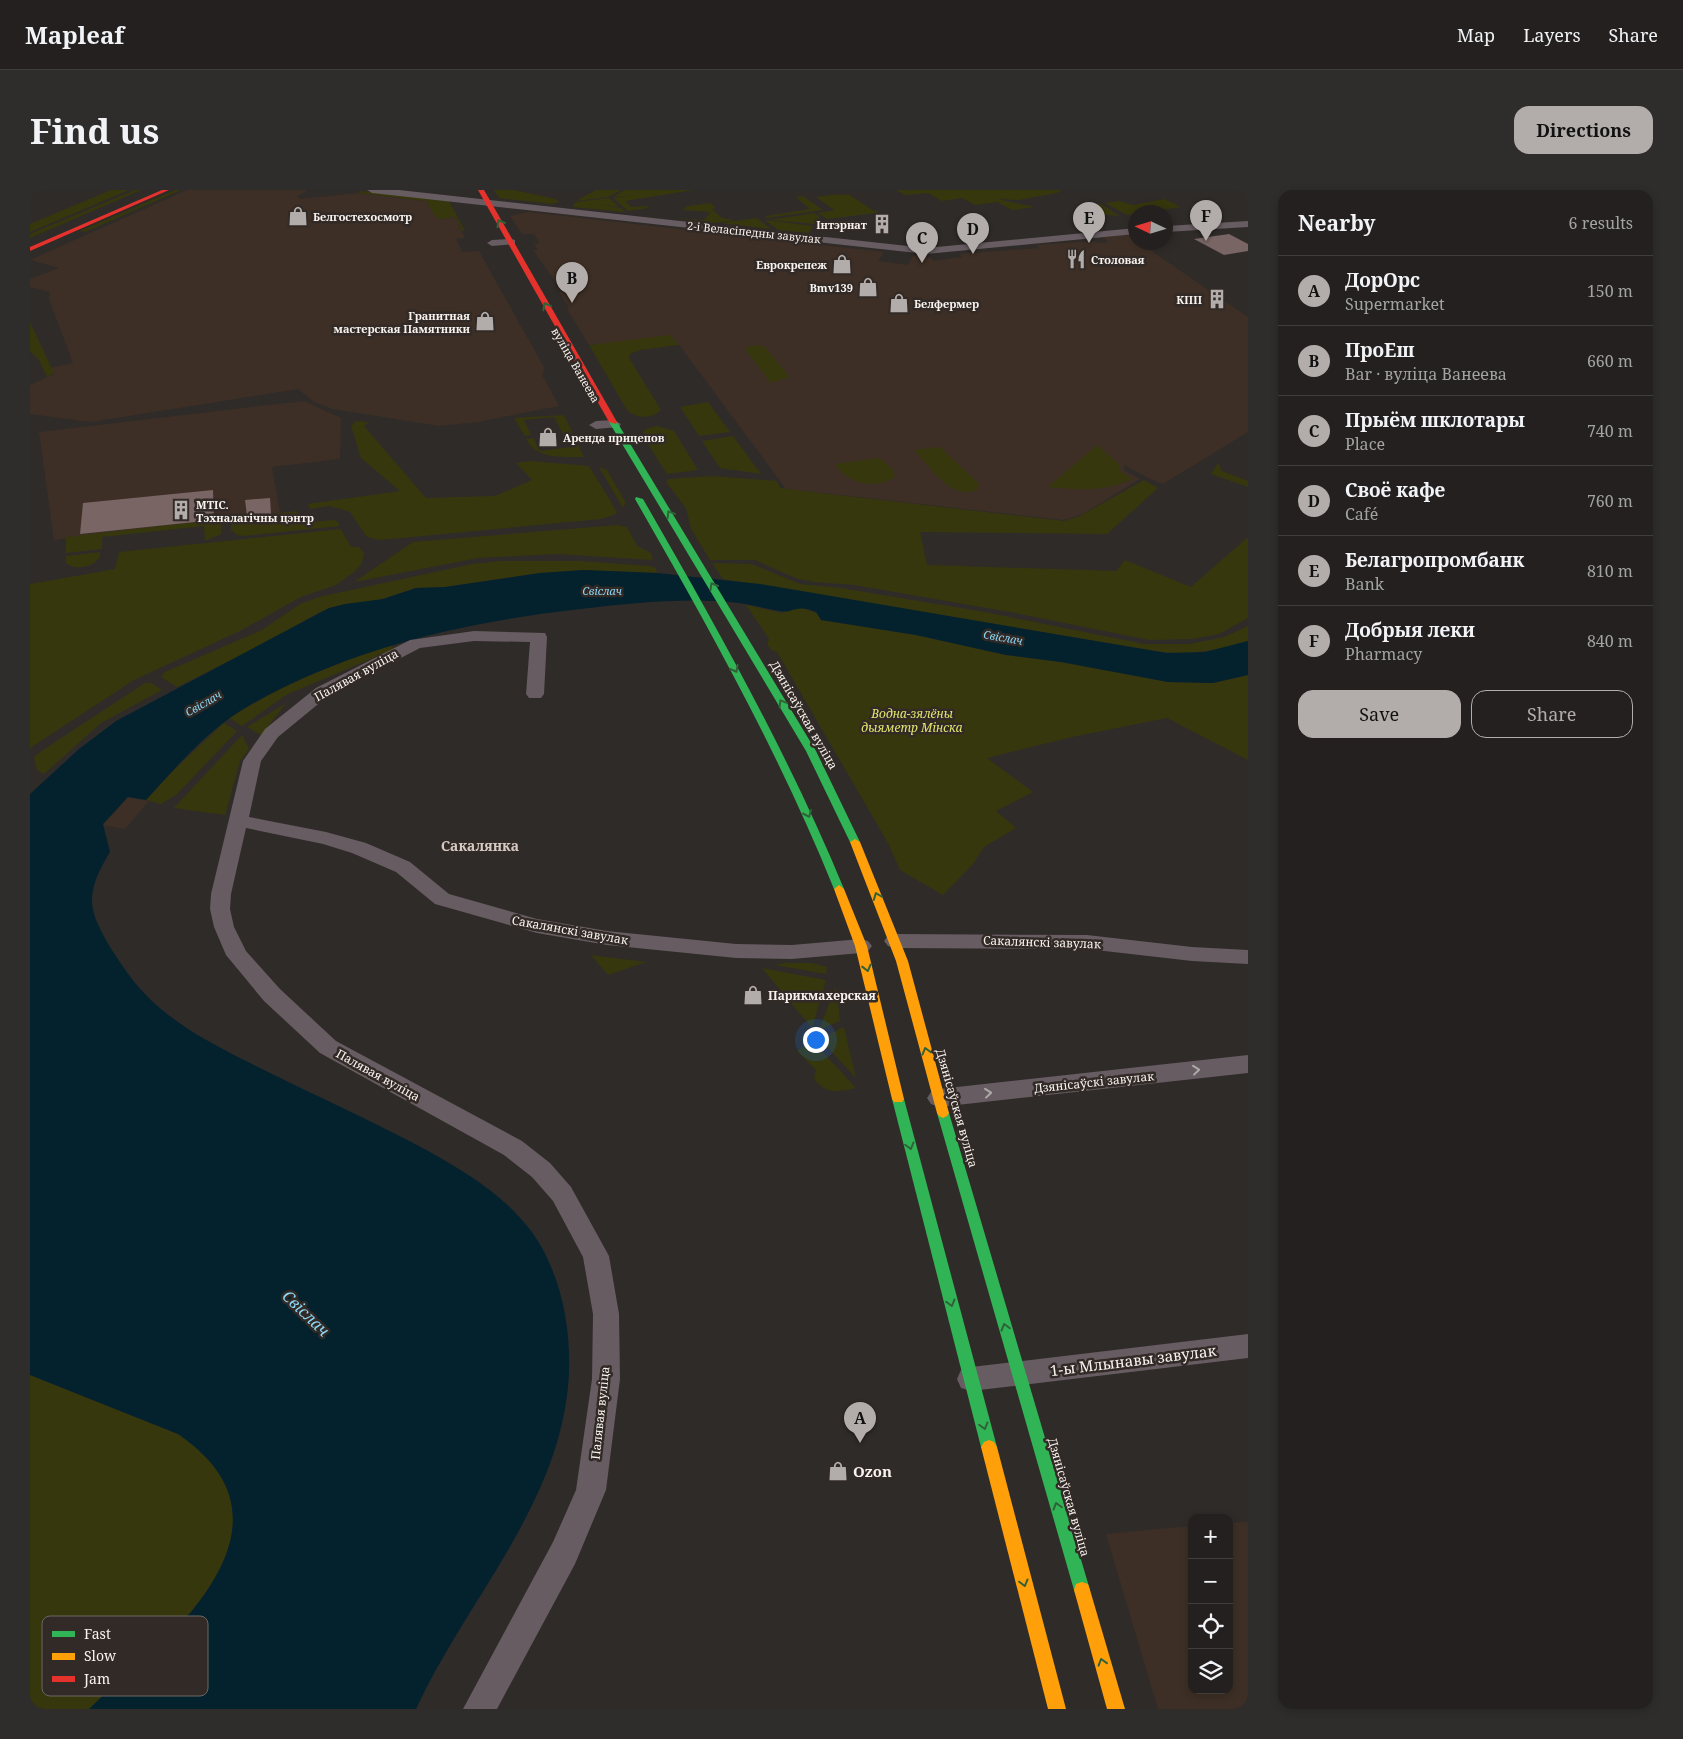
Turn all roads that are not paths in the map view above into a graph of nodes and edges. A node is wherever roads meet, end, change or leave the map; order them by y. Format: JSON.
{"nodes":[{"id":1,"x":156,"y":190,"type":"edge"},
{"id":2,"x":166,"y":190,"type":"edge"},
{"id":3,"x":372,"y":190,"type":"edge"},
{"id":4,"x":462,"y":190,"type":"edge"},
{"id":5,"x":481,"y":190,"type":"edge"},
{"id":6,"x":468,"y":201,"type":"junction"},
{"id":7,"x":489,"y":203,"type":"junction"},
{"id":8,"x":476,"y":215,"type":"dead end"},
{"id":9,"x":1248,"y":224,"type":"edge"},
{"id":10,"x":1173,"y":229,"type":"edge"},
{"id":11,"x":1128,"y":231,"type":"edge"},
{"id":12,"x":490,"y":240,"type":"joint"},
{"id":13,"x":511,"y":242,"type":"junction"},
{"id":14,"x":30,"y":244,"type":"edge"},
{"id":15,"x":30,"y":249,"type":"edge"},
{"id":16,"x":499,"y":256,"type":"dead end"},
{"id":17,"x":614,"y":424,"type":"junction"},
{"id":18,"x":597,"y":427,"type":"dead end"},
{"id":19,"x":633,"y":489,"type":"dead end"},
{"id":20,"x":691,"y":548,"type":"joint"},
{"id":21,"x":535,"y":694,"type":"dead end"},
{"id":22,"x":240,"y":821,"type":"junction"},
{"id":23,"x":895,"y":941,"type":"junction"},
{"id":24,"x":861,"y":946,"type":"junction"},
{"id":25,"x":1248,"y":957,"type":"edge"},
{"id":26,"x":1248,"y":1064,"type":"edge"},
{"id":27,"x":894,"y":1082,"type":"junction"},
{"id":28,"x":898,"y":1099,"type":"junction"},
{"id":29,"x":934,"y":1104,"type":"junction"},
{"id":30,"x":1248,"y":1346,"type":"edge"},
{"id":31,"x":1018,"y":1374,"type":"junction"},
{"id":32,"x":971,"y":1379,"type":"junction"},
{"id":33,"x":479,"y":1709,"type":"edge"},
{"id":34,"x":1058,"y":1709,"type":"edge"},
{"id":35,"x":1116,"y":1709,"type":"edge"}],
"edges":[{"from":1,"to":14,"type":"main road"},
{"from":2,"to":15,"type":"main road"},
{"from":3,"to":6,"type":"street","name":"2-і Веласіпедны завулак"},
{"from":4,"to":6,"type":"main road"},
{"from":5,"to":7,"type":"main road","name":"вуліца Ванеева"},
{"from":6,"to":7,"type":"street","name":"2-і Веласіпедны завулак"},
{"from":6,"to":8,"type":"main road"},
{"from":7,"to":11,"type":"street","name":"2-і Веласіпедны завулак"},
{"from":13,"to":7,"type":"main road","name":"вуліца Ванеева","one_way":true},
{"from":9,"to":10,"type":"street"},
{"from":12,"to":13,"type":"street"},
{"from":12,"to":16,"type":"main road"},
{"from":17,"to":13,"type":"main road","name":"вуліца Ванеева","one_way":true},
{"from":17,"to":18,"type":"street"},
{"from":20,"to":17,"type":"main road","name":"вуліца Ванеева","one_way":true},
{"from":19,"to":24,"type":"main road","one_way":true},
{"from":23,"to":20,"type":"main road","name":"Дзянісаўская вуліца","one_way":true},
{"from":21,"to":22,"type":"street","name":"Палявая вуліца"},
{"from":22,"to":24,"type":"street","name":"Сакалянскі завулак"},
{"from":22,"to":33,"type":"street","name":"Палявая вуліца"},
{"from":23,"to":25,"type":"street","name":"Сакалянскі завулак"},
{"from":29,"to":23,"type":"main road","name":"Дзянісаўская вуліца","one_way":true},
{"from":24,"to":27,"type":"main road","one_way":true},
{"from":29,"to":26,"type":"street","name":"Дзянісаўскі завулак","one_way":true},
{"from":27,"to":28,"type":"main road"},
{"from":27,"to":28,"type":"main road"},
{"from":28,"to":32,"type":"main road","one_way":true},
{"from":31,"to":29,"type":"main road","name":"Дзянісаўская вуліца","one_way":true},
{"from":30,"to":31,"type":"street","name":"1-ы Млынавы завулак"},
{"from":31,"to":32,"type":"street","name":"1-ы Млынавы завулак"},
{"from":35,"to":31,"type":"main road","name":"Дзянісаўская вуліца","one_way":true},
{"from":32,"to":34,"type":"main road","one_way":true}]}
